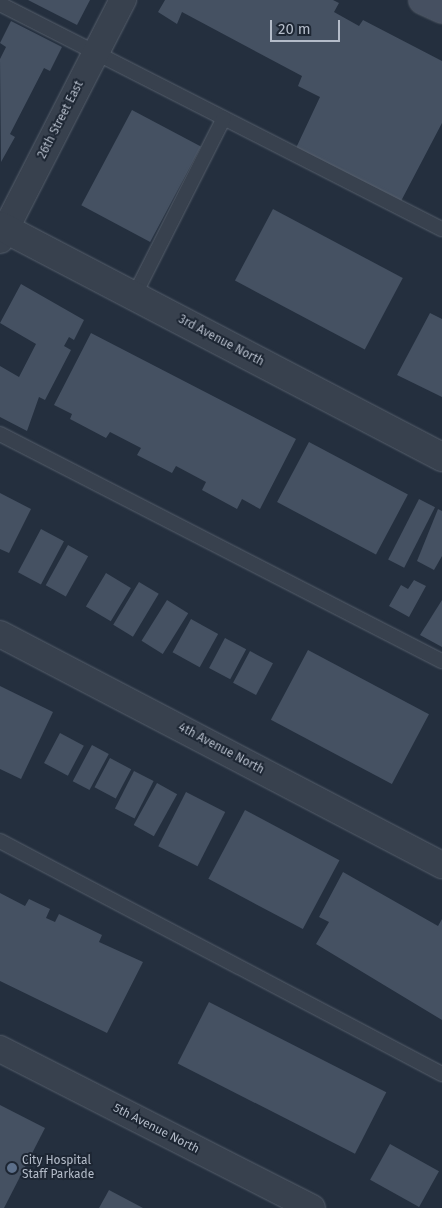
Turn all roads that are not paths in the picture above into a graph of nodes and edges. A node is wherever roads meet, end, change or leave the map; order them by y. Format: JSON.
{"nodes":[{"id":1,"x":123,"y":0,"type":"edge"},
{"id":2,"x":423,"y":0,"type":"edge"},
{"id":3,"x":0,"y":4,"type":"edge"},
{"id":4,"x":442,"y":9,"type":"edge"},
{"id":5,"x":95,"y":54,"type":"junction"},
{"id":6,"x":224,"y":118,"type":"junction"},
{"id":7,"x":442,"y":229,"type":"edge"},
{"id":8,"x":2,"y":232,"type":"edge"},
{"id":9,"x":134,"y":296,"type":"junction"},
{"id":10,"x":0,"y":434,"type":"edge"},
{"id":11,"x":442,"y":457,"type":"edge"},
{"id":12,"x":0,"y":634,"type":"edge"},
{"id":13,"x":442,"y":661,"type":"edge"},
{"id":14,"x":0,"y":841,"type":"edge"},
{"id":15,"x":442,"y":865,"type":"edge"},
{"id":16,"x":0,"y":1049,"type":"edge"},
{"id":17,"x":442,"y":1074,"type":"edge"},
{"id":18,"x":307,"y":1207,"type":"edge"}],
"edges":[{"from":1,"to":5,"type":"street","name":"26th Street East"},
{"from":2,"to":4,"type":"main road"},
{"from":3,"to":5,"type":"lane"},
{"from":5,"to":6,"type":"lane"},
{"from":5,"to":8,"type":"street","name":"26th Street East"},
{"from":6,"to":7,"type":"lane"},
{"from":6,"to":9,"type":"lane"},
{"from":8,"to":9,"type":"street","name":"3rd Avenue North"},
{"from":9,"to":11,"type":"street","name":"3rd Avenue North"},
{"from":10,"to":13,"type":"lane"},
{"from":12,"to":15,"type":"street","name":"4th Avenue North"},
{"from":14,"to":17,"type":"lane"},
{"from":16,"to":18,"type":"street","name":"5th Avenue North"}]}
